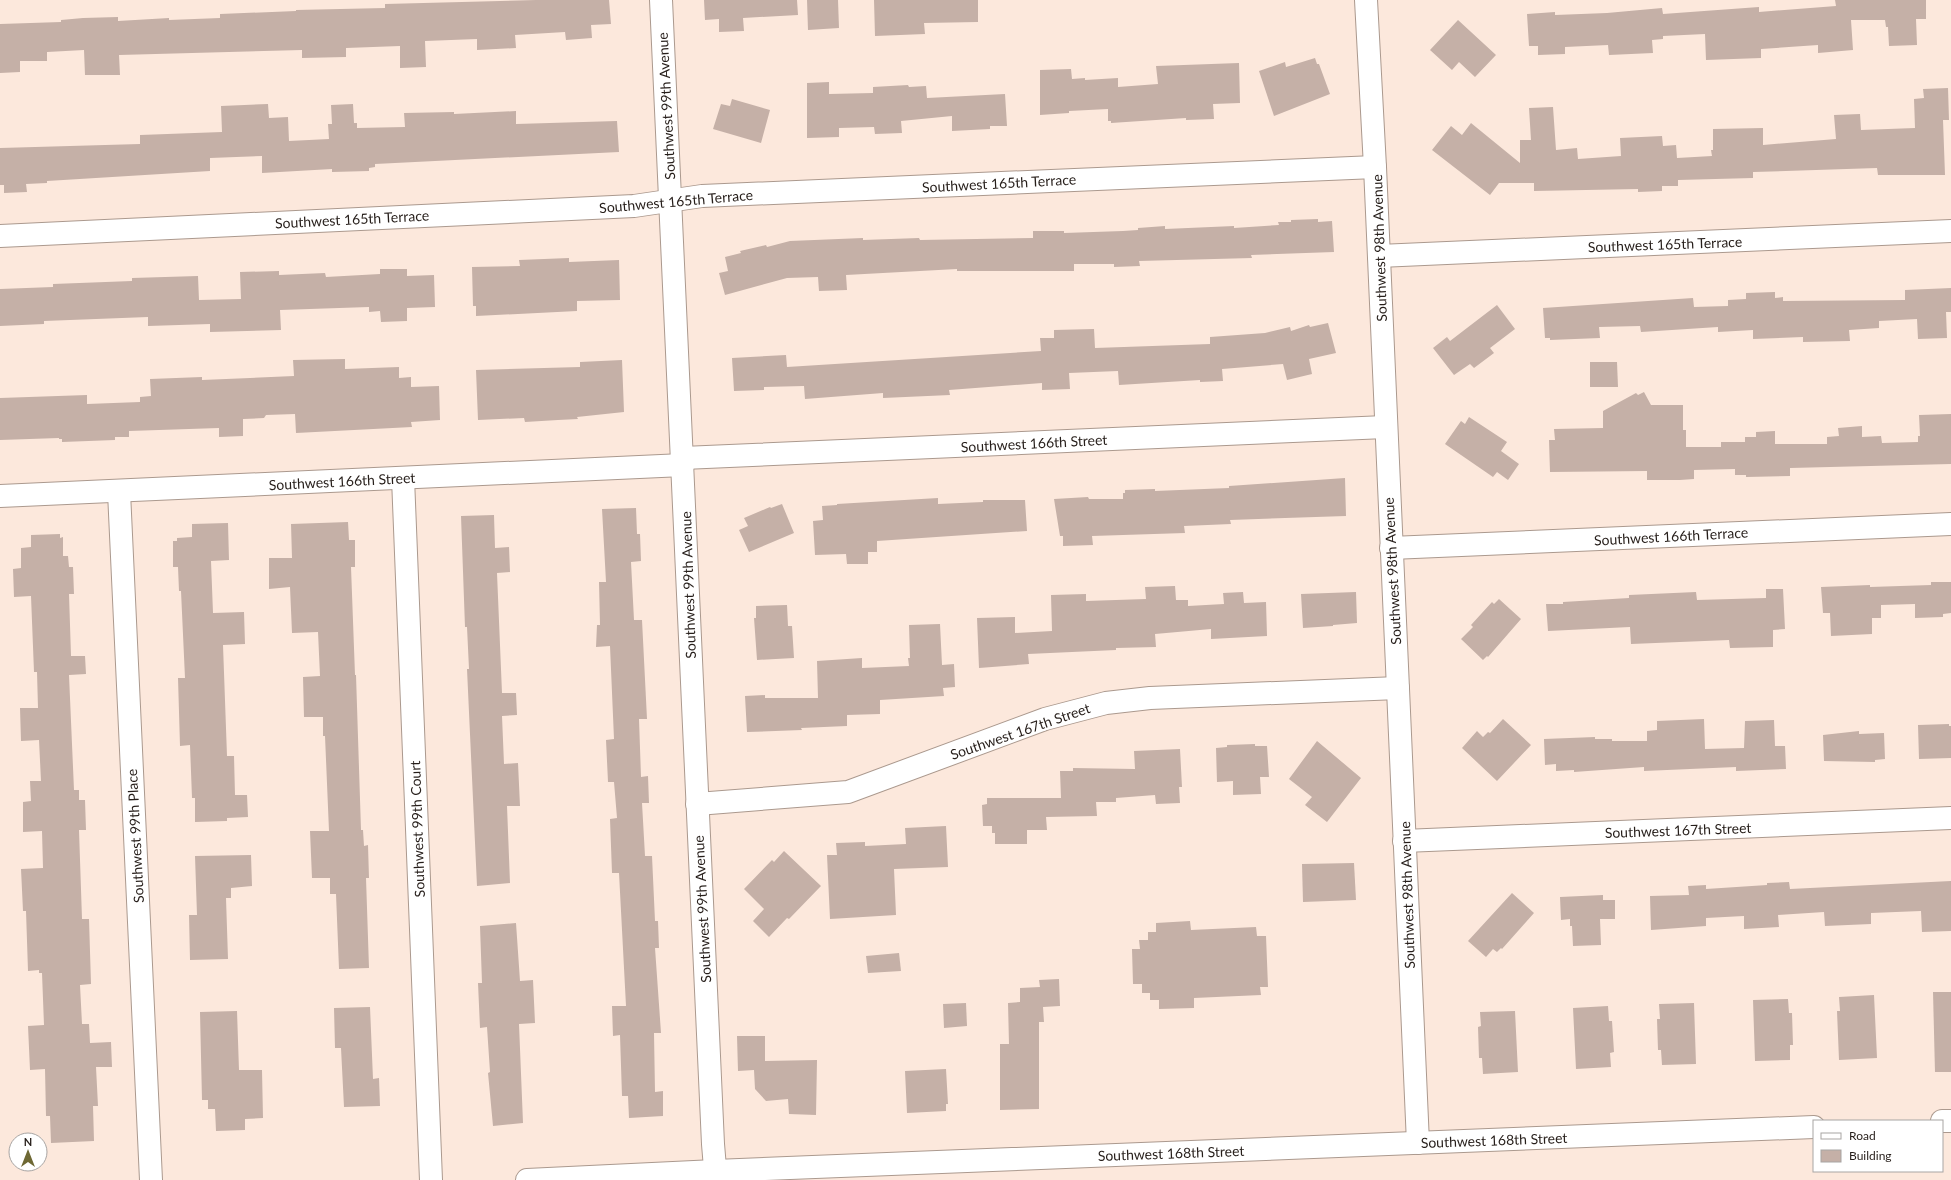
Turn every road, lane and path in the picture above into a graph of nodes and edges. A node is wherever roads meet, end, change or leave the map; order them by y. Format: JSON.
{"nodes":[{"id":1,"x":661,"y":0,"type":"edge"},
{"id":2,"x":1366,"y":0,"type":"edge"},
{"id":3,"x":1376,"y":166,"type":"junction"},
{"id":4,"x":671,"y":201,"type":"junction"},
{"id":5,"x":1951,"y":232,"type":"edge"},
{"id":6,"x":0,"y":236,"type":"edge"},
{"id":7,"x":1379,"y":256,"type":"junction"},
{"id":8,"x":1386,"y":427,"type":"junction"},
{"id":9,"x":683,"y":461,"type":"junction"},
{"id":10,"x":403,"y":478,"type":"junction"},
{"id":11,"x":119,"y":492,"type":"junction"},
{"id":12,"x":0,"y":496,"type":"edge"},
{"id":13,"x":1951,"y":524,"type":"edge"},
{"id":14,"x":1391,"y":548,"type":"junction"},
{"id":15,"x":1398,"y":688,"type":"junction"},
{"id":16,"x":697,"y":804,"type":"junction"},
{"id":17,"x":1951,"y":818,"type":"edge"},
{"id":18,"x":1404,"y":841,"type":"junction"},
{"id":19,"x":1813,"y":1127,"type":"edge"},
{"id":20,"x":1418,"y":1143,"type":"junction"},
{"id":21,"x":716,"y":1175,"type":"edge"},
{"id":22,"x":151,"y":1180,"type":"edge"},
{"id":23,"x":431,"y":1180,"type":"edge"},
{"id":24,"x":527,"y":1180,"type":"edge"}],
"edges":[{"from":1,"to":4,"type":"street","name":"Southwest 99th Avenue"},
{"from":2,"to":3,"type":"street","name":"Southwest 98th Avenue"},
{"from":3,"to":4,"type":"street","name":"Southwest 165th Terrace"},
{"from":3,"to":7,"type":"street","name":"Southwest 98th Avenue"},
{"from":4,"to":6,"type":"street","name":"Southwest 165th Terrace"},
{"from":4,"to":9,"type":"street","name":"Southwest 99th Avenue"},
{"from":5,"to":7,"type":"street","name":"Southwest 165th Terrace"},
{"from":7,"to":8,"type":"street","name":"Southwest 98th Avenue"},
{"from":8,"to":9,"type":"street","name":"Southwest 166th Street"},
{"from":8,"to":14,"type":"street","name":"Southwest 98th Avenue"},
{"from":9,"to":10,"type":"street","name":"Southwest 166th Street"},
{"from":9,"to":16,"type":"street","name":"Southwest 99th Avenue"},
{"from":10,"to":11,"type":"street","name":"Southwest 166th Street"},
{"from":10,"to":23,"type":"street","name":"Southwest 99th Court"},
{"from":11,"to":12,"type":"street","name":"Southwest 166th Street"},
{"from":11,"to":22,"type":"street","name":"Southwest 99th Place"},
{"from":13,"to":14,"type":"street","name":"Southwest 166th Terrace"},
{"from":14,"to":15,"type":"street","name":"Southwest 98th Avenue"},
{"from":15,"to":16,"type":"street","name":"Southwest 167th Street"},
{"from":15,"to":18,"type":"street","name":"Southwest 98th Avenue"},
{"from":16,"to":21,"type":"street","name":"Southwest 99th Avenue"},
{"from":17,"to":18,"type":"street","name":"Southwest 167th Street"},
{"from":18,"to":20,"type":"street","name":"Southwest 98th Avenue"},
{"from":19,"to":20,"type":"street","name":"Southwest 168th Street"},
{"from":20,"to":21,"type":"street","name":"Southwest 168th Street"},
{"from":21,"to":24,"type":"street","name":"Southwest 168th Street"}]}
